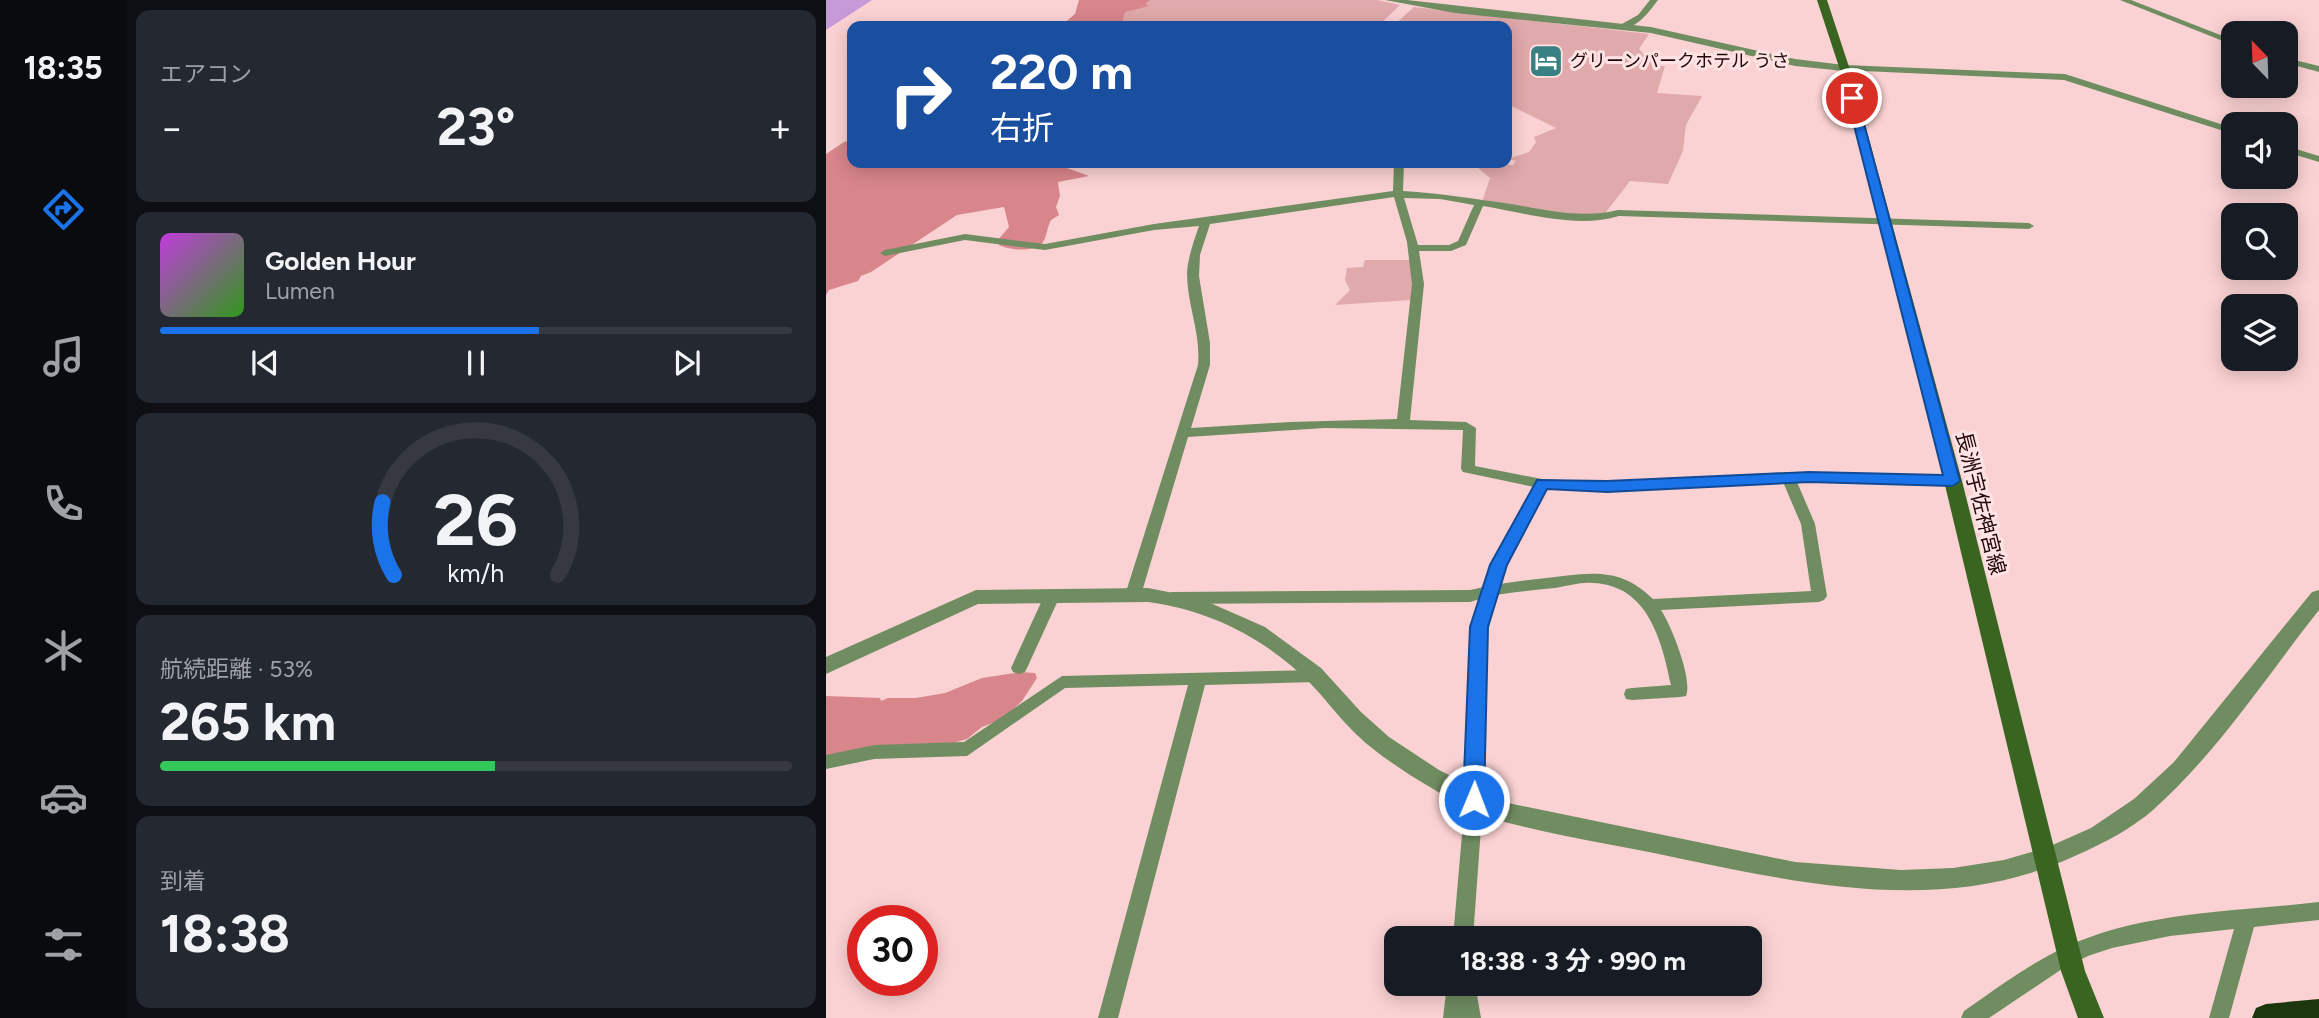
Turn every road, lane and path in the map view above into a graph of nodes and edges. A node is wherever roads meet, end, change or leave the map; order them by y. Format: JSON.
{"nodes":[{"id":1,"x":1395,"y":0,"type":"edge"},
{"id":2,"x":1654,"y":0,"type":"edge"},
{"id":3,"x":1822,"y":0,"type":"edge"},
{"id":4,"x":2124,"y":0,"type":"edge"},
{"id":5,"x":1623,"y":27,"type":"junction"},
{"id":6,"x":2221,"y":38,"type":"edge"},
{"id":7,"x":2298,"y":64,"type":"edge"},
{"id":8,"x":1844,"y":68,"type":"junction"},
{"id":9,"x":2319,"y":69,"type":"edge"},
{"id":10,"x":2221,"y":127,"type":"edge"},
{"id":11,"x":2298,"y":153,"type":"edge"},
{"id":12,"x":2319,"y":159,"type":"edge"},
{"id":13,"x":1399,"y":168,"type":"edge"},
{"id":14,"x":1398,"y":194,"type":"junction"},
{"id":15,"x":1480,"y":202,"type":"junction"},
{"id":16,"x":1205,"y":222,"type":"junction"},
{"id":17,"x":1885,"y":222,"type":"junction"},
{"id":18,"x":2029,"y":226,"type":"dead end"},
{"id":19,"x":1413,"y":248,"type":"junction"},
{"id":20,"x":886,"y":253,"type":"dead end"},
{"id":21,"x":1403,"y":422,"type":"junction"},
{"id":22,"x":1184,"y":433,"type":"junction"},
{"id":23,"x":1788,"y":477,"type":"junction"},
{"id":24,"x":1952,"y":481,"type":"junction"},
{"id":25,"x":1542,"y":484,"type":"junction"},
{"id":26,"x":1490,"y":590,"type":"junction"},
{"id":27,"x":1133,"y":594,"type":"junction"},
{"id":28,"x":1052,"y":596,"type":"junction"},
{"id":29,"x":2319,"y":597,"type":"edge"},
{"id":30,"x":1171,"y":598,"type":"junction"},
{"id":31,"x":1652,"y":605,"type":"junction"},
{"id":32,"x":826,"y":666,"type":"edge"},
{"id":33,"x":1018,"y":668,"type":"dead end"},
{"id":34,"x":1317,"y":676,"type":"junction"},
{"id":35,"x":1198,"y":679,"type":"junction"},
{"id":36,"x":1632,"y":694,"type":"dead end"},
{"id":37,"x":826,"y":762,"type":"edge"},
{"id":38,"x":1474,"y":800,"type":"junction"},
{"id":39,"x":2047,"y":859,"type":"junction"},
{"id":40,"x":2319,"y":911,"type":"edge"},
{"id":41,"x":1464,"y":926,"type":"edge"},
{"id":42,"x":2243,"y":928,"type":"junction"},
{"id":43,"x":2069,"y":955,"type":"junction"},
{"id":44,"x":1456,"y":996,"type":"edge"},
{"id":45,"x":1467,"y":996,"type":"edge"},
{"id":46,"x":2319,"y":1013,"type":"edge"},
{"id":47,"x":1108,"y":1018,"type":"edge"},
{"id":48,"x":1453,"y":1018,"type":"edge"},
{"id":49,"x":1471,"y":1018,"type":"edge"},
{"id":50,"x":1971,"y":1018,"type":"edge"},
{"id":51,"x":2091,"y":1018,"type":"edge"},
{"id":52,"x":2219,"y":1018,"type":"edge"},
{"id":53,"x":2266,"y":1018,"type":"edge"}],
"edges":[{"from":1,"to":5,"type":"street"},
{"from":2,"to":5,"type":"street"},
{"from":3,"to":8,"type":"main road","name":"長洲宇佐神宮線"},
{"from":4,"to":6,"type":"street"},
{"from":5,"to":8,"type":"street"},
{"from":7,"to":9,"type":"street"},
{"from":8,"to":10,"type":"street"},
{"from":8,"to":17,"type":"main road","name":"長洲宇佐神宮線"},
{"from":11,"to":12,"type":"street"},
{"from":13,"to":14,"type":"street"},
{"from":14,"to":15,"type":"street"},
{"from":14,"to":16,"type":"street"},
{"from":14,"to":19,"type":"street"},
{"from":15,"to":17,"type":"street"},
{"from":15,"to":19,"type":"street"},
{"from":16,"to":20,"type":"street"},
{"from":16,"to":22,"type":"street"},
{"from":17,"to":18,"type":"street"},
{"from":17,"to":24,"type":"main road","name":"長洲宇佐神宮線"},
{"from":19,"to":21,"type":"street"},
{"from":21,"to":22,"type":"street"},
{"from":21,"to":25,"type":"street"},
{"from":22,"to":27,"type":"street"},
{"from":23,"to":24,"type":"street"},
{"from":23,"to":25,"type":"street"},
{"from":23,"to":31,"type":"street"},
{"from":24,"to":39,"type":"main road","name":"長洲宇佐神宮線"},
{"from":25,"to":26,"type":"street"},
{"from":26,"to":30,"type":"street"},
{"from":26,"to":31,"type":"street"},
{"from":26,"to":38,"type":"street"},
{"from":27,"to":28,"type":"street"},
{"from":27,"to":30,"type":"street"},
{"from":28,"to":32,"type":"street"},
{"from":28,"to":33,"type":"street"},
{"from":29,"to":39,"type":"street"},
{"from":30,"to":34,"type":"street"},
{"from":31,"to":36,"type":"street"},
{"from":34,"to":35,"type":"street"},
{"from":34,"to":38,"type":"street"},
{"from":35,"to":37,"type":"street"},
{"from":35,"to":47,"type":"street"},
{"from":38,"to":39,"type":"street"},
{"from":38,"to":41,"type":"street"},
{"from":39,"to":43,"type":"main road","name":"長洲宇佐神宮線"},
{"from":40,"to":42,"type":"street"},
{"from":42,"to":43,"type":"street"},
{"from":42,"to":52,"type":"street"},
{"from":43,"to":50,"type":"street"},
{"from":43,"to":51,"type":"main road","name":"長洲宇佐神宮線"},
{"from":44,"to":48,"type":"street"},
{"from":45,"to":49,"type":"street"},
{"from":46,"to":53,"type":"highway"}]}
